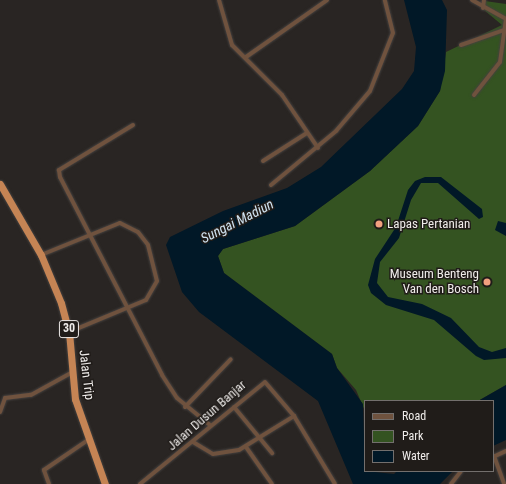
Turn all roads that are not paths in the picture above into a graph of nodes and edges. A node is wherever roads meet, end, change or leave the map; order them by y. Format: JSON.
{"nodes":[{"id":1,"x":219,"y":0,"type":"edge"},
{"id":2,"x":385,"y":0,"type":"edge"},
{"id":3,"x":472,"y":0,"type":"edge"},
{"id":4,"x":484,"y":0,"type":"edge"},
{"id":5,"x":324,"y":1,"type":"edge"},
{"id":6,"x":483,"y":8,"type":"junction"},
{"id":7,"x":506,"y":19,"type":"edge"},
{"id":8,"x":504,"y":30,"type":"junction"},
{"id":9,"x":461,"y":46,"type":"dead end"},
{"id":10,"x":246,"y":57,"type":"junction"},
{"id":11,"x":474,"y":95,"type":"dead end"},
{"id":12,"x":132,"y":125,"type":"dead end"},
{"id":13,"x":307,"y":133,"type":"junction"},
{"id":14,"x":318,"y":148,"type":"junction"},
{"id":15,"x":263,"y":161,"type":"dead end"},
{"id":16,"x":0,"y":184,"type":"edge"},
{"id":17,"x":270,"y":185,"type":"dead end"},
{"id":18,"x":91,"y":237,"type":"junction"},
{"id":19,"x":41,"y":255,"type":"junction"},
{"id":20,"x":127,"y":311,"type":"junction"},
{"id":21,"x":69,"y":332,"type":"junction"},
{"id":22,"x":231,"y":360,"type":"dead end"},
{"id":23,"x":71,"y":373,"type":"junction"},
{"id":24,"x":185,"y":406,"type":"junction"},
{"id":25,"x":234,"y":407,"type":"junction"},
{"id":26,"x":0,"y":412,"type":"edge"},
{"id":27,"x":294,"y":416,"type":"junction"},
{"id":28,"x":210,"y":425,"type":"junction"},
{"id":29,"x":261,"y":437,"type":"junction"},
{"id":30,"x":88,"y":440,"type":"junction"},
{"id":31,"x":192,"y":442,"type":"junction"},
{"id":32,"x":246,"y":447,"type":"junction"},
{"id":33,"x":506,"y":451,"type":"edge"},
{"id":34,"x":272,"y":453,"type":"dead end"},
{"id":35,"x":494,"y":456,"type":"edge"},
{"id":36,"x":494,"y":459,"type":"edge"},
{"id":37,"x":460,"y":472,"type":"edge"},
{"id":38,"x":49,"y":484,"type":"edge"},
{"id":39,"x":105,"y":484,"type":"edge"},
{"id":40,"x":140,"y":484,"type":"edge"},
{"id":41,"x":272,"y":484,"type":"edge"},
{"id":42,"x":335,"y":484,"type":"edge"},
{"id":43,"x":451,"y":484,"type":"edge"},
{"id":44,"x":504,"y":484,"type":"edge"}],
"edges":[{"from":1,"to":10,"type":"street"},
{"from":2,"to":14,"type":"street"},
{"from":3,"to":6,"type":"street"},
{"from":4,"to":6,"type":"street"},
{"from":5,"to":10,"type":"street"},
{"from":6,"to":7,"type":"street"},
{"from":7,"to":8,"type":"street"},
{"from":8,"to":9,"type":"street"},
{"from":8,"to":11,"type":"street"},
{"from":10,"to":13,"type":"street"},
{"from":12,"to":18,"type":"street"},
{"from":13,"to":14,"type":"street"},
{"from":13,"to":15,"type":"street"},
{"from":14,"to":17,"type":"street"},
{"from":16,"to":19,"type":"highway","name":"Jalan Trip","number":"30"},
{"from":18,"to":19,"type":"street"},
{"from":18,"to":20,"type":"street"},
{"from":18,"to":20,"type":"street"},
{"from":19,"to":21,"type":"highway","name":"Jalan Trip","number":"30"},
{"from":20,"to":21,"type":"street"},
{"from":20,"to":24,"type":"street"},
{"from":21,"to":23,"type":"highway","name":"Jalan Trip","number":"30"},
{"from":22,"to":24,"type":"street"},
{"from":23,"to":26,"type":"street"},
{"from":23,"to":30,"type":"highway","name":"Jalan Trip","number":"30"},
{"from":24,"to":28,"type":"street"},
{"from":25,"to":27,"type":"street","name":"Jalan Dusun Banjar"},
{"from":25,"to":28,"type":"street","name":"Jalan Dusun Banjar"},
{"from":25,"to":29,"type":"street"},
{"from":27,"to":29,"type":"street"},
{"from":27,"to":42,"type":"street","name":"Jalan Dusun Banjar"},
{"from":28,"to":31,"type":"street","name":"Jalan Dusun Banjar"},
{"from":29,"to":32,"type":"street"},
{"from":29,"to":34,"type":"street"},
{"from":30,"to":38,"type":"street"},
{"from":30,"to":39,"type":"highway","name":"Jalan Trip","number":"30"},
{"from":31,"to":32,"type":"street"},
{"from":31,"to":40,"type":"street","name":"Jalan Dusun Banjar"},
{"from":32,"to":41,"type":"street"},
{"from":33,"to":35,"type":"street"},
{"from":36,"to":44,"type":"street"},
{"from":37,"to":43,"type":"street"}]}
